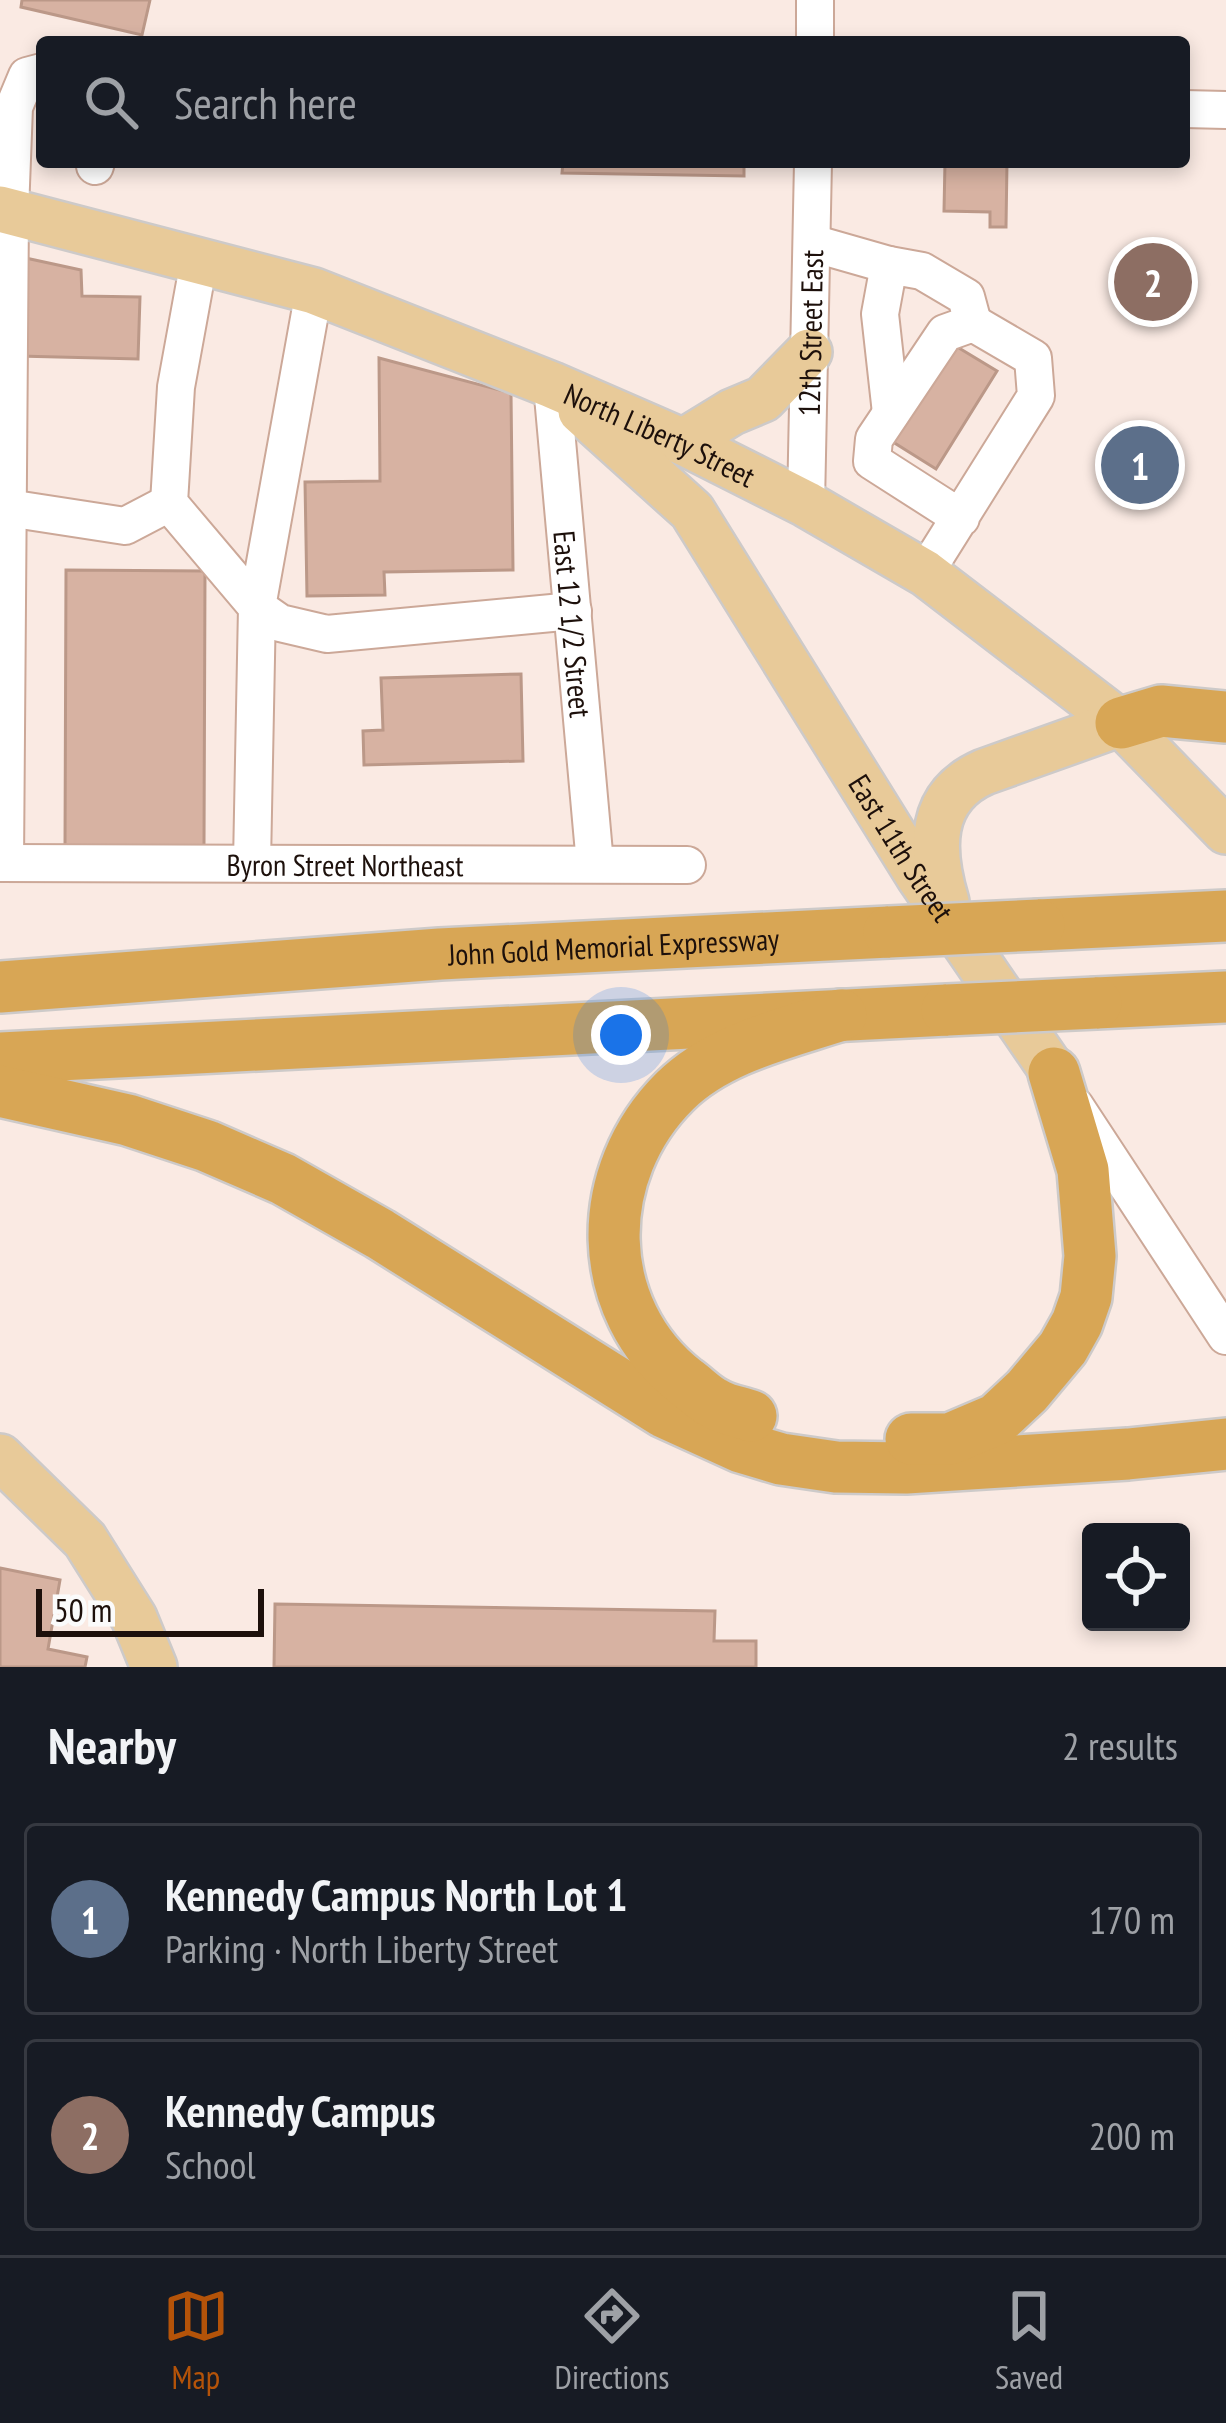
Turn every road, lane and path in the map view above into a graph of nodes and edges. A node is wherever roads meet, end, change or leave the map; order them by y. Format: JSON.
{"nodes":[{"id":1,"x":815,"y":0,"type":"edge"},
{"id":2,"x":815,"y":36,"type":"edge"},
{"id":3,"x":36,"y":74,"type":"edge"},
{"id":4,"x":7,"y":95,"type":"edge"},
{"id":5,"x":1190,"y":109,"type":"edge"},
{"id":6,"x":1226,"y":110,"type":"edge"},
{"id":7,"x":814,"y":168,"type":"edge"},
{"id":8,"x":5,"y":210,"type":"edge"},
{"id":9,"x":812,"y":243,"type":"junction"},
{"id":10,"x":199,"y":261,"type":"junction"},
{"id":11,"x":889,"y":265,"type":"junction"},
{"id":12,"x":314,"y":291,"type":"junction"},
{"id":13,"x":973,"y":323,"type":"junction"},
{"id":14,"x":809,"y":352,"type":"junction"},
{"id":15,"x":552,"y":385,"type":"junction"},
{"id":16,"x":891,"y":413,"type":"junction"},
{"id":17,"x":683,"y":442,"type":"junction"},
{"id":18,"x":169,"y":503,"type":"junction"},
{"id":19,"x":806,"y":504,"type":"junction"},
{"id":20,"x":8,"y":508,"type":"junction"},
{"id":21,"x":961,"y":518,"type":"junction"},
{"id":22,"x":925,"y":573,"type":"junction"},
{"id":23,"x":257,"y":607,"type":"junction"},
{"id":24,"x":573,"y":611,"type":"junction"},
{"id":25,"x":1226,"y":717,"type":"edge"},
{"id":26,"x":1121,"y":723,"type":"junction"},
{"id":27,"x":1226,"y":831,"type":"edge"},
{"id":28,"x":2,"y":863,"type":"edge"},
{"id":29,"x":252,"y":863,"type":"junction"},
{"id":30,"x":596,"y":864,"type":"junction"},
{"id":31,"x":687,"y":865,"type":"dead end"},
{"id":32,"x":1226,"y":916,"type":"edge"},
{"id":33,"x":962,"y":938,"type":"junction"},
{"id":34,"x":0,"y":987,"type":"edge"},
{"id":35,"x":1226,"y":997,"type":"edge"},
{"id":36,"x":841,"y":1016,"type":"junction"},
{"id":37,"x":0,"y":1058,"type":"edge"},
{"id":38,"x":1054,"y":1072,"type":"junction"},
{"id":39,"x":0,"y":1090,"type":"edge"},
{"id":40,"x":1226,"y":1336,"type":"edge"},
{"id":41,"x":1226,"y":1435,"type":"edge"},
{"id":42,"x":950,"y":1439,"type":"junction"},
{"id":43,"x":1226,"y":1444,"type":"edge"},
{"id":44,"x":0,"y":1457,"type":"edge"},
{"id":45,"x":154,"y":1667,"type":"edge"}],
"edges":[{"from":1,"to":2,"type":"street"},
{"from":3,"to":4,"type":"street"},
{"from":4,"to":8,"type":"street"},
{"from":5,"to":6,"type":"street"},
{"from":7,"to":9,"type":"street","name":"12th Street East"},
{"from":8,"to":10,"type":"main road","name":"North Liberty Street"},
{"from":8,"to":20,"type":"street"},
{"from":9,"to":11,"type":"street"},
{"from":9,"to":14,"type":"street","name":"12th Street East"},
{"from":10,"to":12,"type":"main road","name":"North Liberty Street"},
{"from":10,"to":18,"type":"street"},
{"from":11,"to":13,"type":"street"},
{"from":11,"to":16,"type":"street"},
{"from":12,"to":15,"type":"main road","name":"North Liberty Street"},
{"from":12,"to":23,"type":"street"},
{"from":13,"to":16,"type":"street"},
{"from":13,"to":21,"type":"street"},
{"from":14,"to":17,"type":"main road"},
{"from":14,"to":19,"type":"street","name":"12th Street East"},
{"from":15,"to":17,"type":"main road","name":"North Liberty Street"},
{"from":15,"to":24,"type":"street","name":"East 12 1/2 Street"},
{"from":15,"to":33,"type":"main road","name":"East 11th Street"},
{"from":16,"to":21,"type":"street"},
{"from":17,"to":19,"type":"main road","name":"North Liberty Street"},
{"from":18,"to":20,"type":"street"},
{"from":18,"to":23,"type":"street"},
{"from":19,"to":22,"type":"main road","name":"North Liberty Street"},
{"from":20,"to":28,"type":"street"},
{"from":21,"to":22,"type":"street"},
{"from":22,"to":26,"type":"main road","name":"North Liberty Street"},
{"from":23,"to":24,"type":"street"},
{"from":23,"to":29,"type":"street"},
{"from":24,"to":30,"type":"street","name":"East 12 1/2 Street"},
{"from":25,"to":26,"type":"highway"},
{"from":26,"to":27,"type":"main road","name":"North Liberty Street"},
{"from":26,"to":33,"type":"main road"},
{"from":28,"to":29,"type":"street","name":"Byron Street Northeast"},
{"from":29,"to":30,"type":"street","name":"Byron Street Northeast"},
{"from":30,"to":31,"type":"street","name":"Byron Street Northeast"},
{"from":32,"to":34,"type":"highway","name":"John Gold Memorial Expressway","bridge":true},
{"from":33,"to":38,"type":"main road","name":"East 11th Street"},
{"from":35,"to":36,"type":"highway","bridge":true},
{"from":36,"to":37,"type":"highway"},
{"from":36,"to":42,"type":"highway"},
{"from":38,"to":40,"type":"street","name":"East 11th Street"},
{"from":38,"to":42,"type":"highway"},
{"from":39,"to":43,"type":"highway"},
{"from":41,"to":42,"type":"highway"},
{"from":44,"to":45,"type":"main road"}]}
